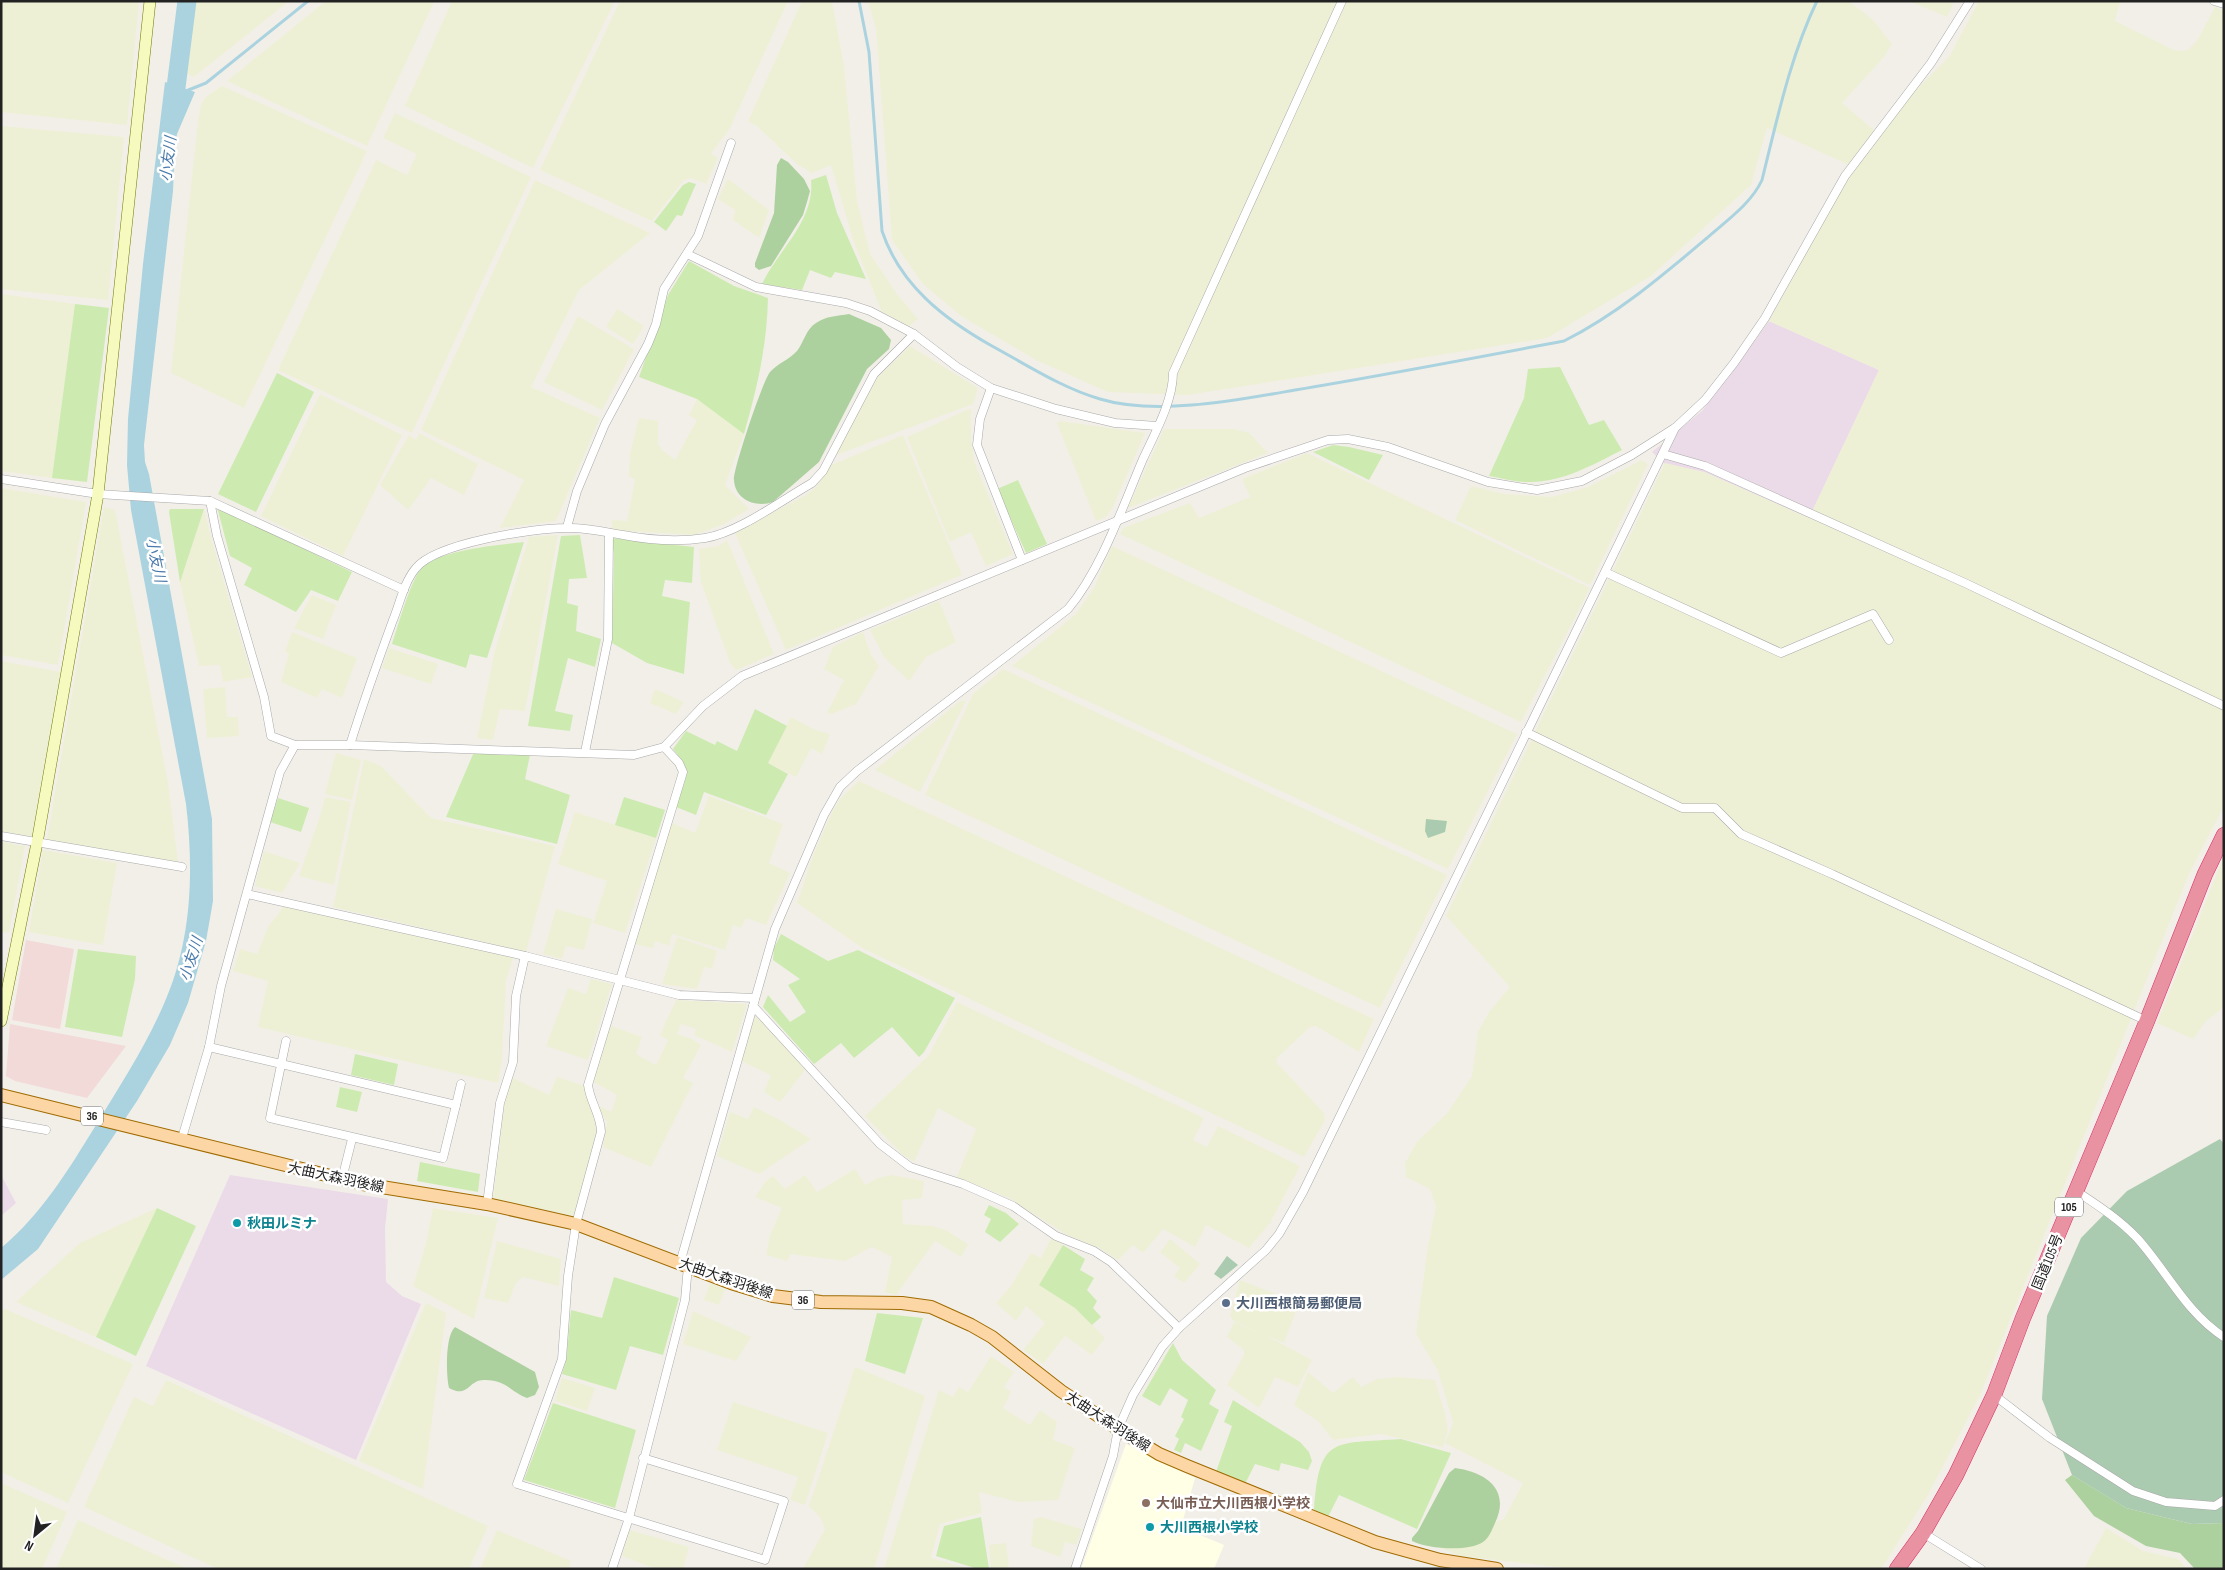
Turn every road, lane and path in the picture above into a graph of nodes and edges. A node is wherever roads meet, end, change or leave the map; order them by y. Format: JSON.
{"nodes":[{"id":1,"x":150,"y":1,"type":"edge"},
{"id":2,"x":1342,"y":1,"type":"edge"},
{"id":3,"x":1970,"y":1,"type":"edge"},
{"id":4,"x":2214,"y":1,"type":"edge"},
{"id":5,"x":2224,"y":4,"type":"edge"},
{"id":6,"x":731,"y":143,"type":"dead end"},
{"id":7,"x":686,"y":254,"type":"junction"},
{"id":8,"x":914,"y":334,"type":"junction"},
{"id":9,"x":991,"y":388,"type":"junction"},
{"id":10,"x":1157,"y":426,"type":"junction"},
{"id":11,"x":1676,"y":428,"type":"junction"},
{"id":12,"x":1663,"y":454,"type":"junction"},
{"id":13,"x":1,"y":479,"type":"edge"},
{"id":14,"x":98,"y":494,"type":"junction"},
{"id":15,"x":210,"y":501,"type":"junction"},
{"id":16,"x":1116,"y":522,"type":"junction"},
{"id":17,"x":567,"y":528,"type":"junction"},
{"id":18,"x":609,"y":533,"type":"junction"},
{"id":19,"x":1022,"y":560,"type":"junction"},
{"id":20,"x":1607,"y":573,"type":"junction"},
{"id":21,"x":404,"y":590,"type":"junction"},
{"id":22,"x":1889,"y":640,"type":"dead end"},
{"id":23,"x":2224,"y":706,"type":"edge"},
{"id":24,"x":1526,"y":732,"type":"junction"},
{"id":25,"x":295,"y":745,"type":"junction"},
{"id":26,"x":350,"y":745,"type":"junction"},
{"id":27,"x":664,"y":747,"type":"junction"},
{"id":28,"x":585,"y":752,"type":"junction"},
{"id":29,"x":2224,"y":835,"type":"edge"},
{"id":30,"x":1,"y":836,"type":"edge"},
{"id":31,"x":37,"y":843,"type":"junction"},
{"id":32,"x":182,"y":867,"type":"dead end"},
{"id":33,"x":247,"y":894,"type":"junction"},
{"id":34,"x":525,"y":956,"type":"junction"},
{"id":35,"x":618,"y":979,"type":"junction"},
{"id":36,"x":754,"y":1002,"type":"junction"},
{"id":37,"x":1,"y":1021,"type":"edge"},
{"id":38,"x":2147,"y":1021,"type":"junction"},
{"id":39,"x":286,"y":1041,"type":"dead end"},
{"id":40,"x":209,"y":1047,"type":"junction"},
{"id":41,"x":282,"y":1065,"type":"junction"},
{"id":42,"x":460,"y":1084,"type":"dead end"},
{"id":43,"x":1,"y":1095,"type":"edge"},
{"id":44,"x":456,"y":1105,"type":"junction"},
{"id":45,"x":1,"y":1122,"type":"edge"},
{"id":46,"x":46,"y":1130,"type":"dead end"},
{"id":47,"x":182,"y":1138,"type":"junction"},
{"id":48,"x":352,"y":1139,"type":"junction"},
{"id":49,"x":342,"y":1179,"type":"junction"},
{"id":50,"x":2076,"y":1191,"type":"junction"},
{"id":51,"x":487,"y":1204,"type":"junction"},
{"id":52,"x":576,"y":1224,"type":"junction"},
{"id":53,"x":684,"y":1264,"type":"junction"},
{"id":54,"x":1179,"y":1328,"type":"junction"},
{"id":55,"x":2224,"y":1337,"type":"edge"},
{"id":56,"x":1994,"y":1395,"type":"junction"},
{"id":57,"x":1118,"y":1429,"type":"junction"},
{"id":58,"x":643,"y":1458,"type":"junction"},
{"id":59,"x":2224,"y":1500,"type":"edge"},
{"id":60,"x":629,"y":1518,"type":"junction"},
{"id":61,"x":1922,"y":1533,"type":"junction"},
{"id":62,"x":612,"y":1569,"type":"edge"},
{"id":63,"x":1075,"y":1569,"type":"edge"},
{"id":64,"x":1497,"y":1569,"type":"edge"},
{"id":65,"x":1897,"y":1569,"type":"edge"},
{"id":66,"x":1981,"y":1569,"type":"edge"}],
"edges":[{"from":1,"to":14,"type":"street"},
{"from":2,"to":10,"type":"street"},
{"from":3,"to":11,"type":"street"},
{"from":4,"to":5,"type":"street"},
{"from":6,"to":7,"type":"street"},
{"from":7,"to":8,"type":"street"},
{"from":7,"to":17,"type":"street"},
{"from":8,"to":9,"type":"street"},
{"from":8,"to":18,"type":"street"},
{"from":9,"to":10,"type":"street"},
{"from":9,"to":19,"type":"street"},
{"from":10,"to":16,"type":"street"},
{"from":11,"to":12,"type":"street"},
{"from":11,"to":16,"type":"street"},
{"from":12,"to":20,"type":"street"},
{"from":12,"to":23,"type":"street"},
{"from":13,"to":14,"type":"street"},
{"from":14,"to":15,"type":"street"},
{"from":14,"to":31,"type":"street"},
{"from":15,"to":21,"type":"street"},
{"from":15,"to":25,"type":"street"},
{"from":16,"to":19,"type":"street"},
{"from":16,"to":36,"type":"street"},
{"from":17,"to":18,"type":"street"},
{"from":17,"to":21,"type":"street"},
{"from":18,"to":28,"type":"street"},
{"from":19,"to":27,"type":"street"},
{"from":20,"to":22,"type":"street"},
{"from":20,"to":24,"type":"street"},
{"from":21,"to":26,"type":"street"},
{"from":24,"to":38,"type":"street"},
{"from":24,"to":54,"type":"street"},
{"from":25,"to":26,"type":"street"},
{"from":25,"to":33,"type":"street"},
{"from":26,"to":28,"type":"street"},
{"from":27,"to":28,"type":"street"},
{"from":27,"to":35,"type":"street"},
{"from":29,"to":38,"type":"highway","name":"国道105号","number":"105"},
{"from":30,"to":31,"type":"street"},
{"from":31,"to":32,"type":"street"},
{"from":31,"to":37,"type":"street"},
{"from":33,"to":34,"type":"street"},
{"from":33,"to":40,"type":"street"},
{"from":34,"to":35,"type":"street"},
{"from":34,"to":51,"type":"street"},
{"from":35,"to":36,"type":"street"},
{"from":35,"to":52,"type":"street"},
{"from":36,"to":53,"type":"street"},
{"from":36,"to":54,"type":"street"},
{"from":38,"to":50,"type":"highway","name":"国道105号","number":"105"},
{"from":39,"to":41,"type":"street"},
{"from":40,"to":41,"type":"street"},
{"from":40,"to":47,"type":"street"},
{"from":41,"to":44,"type":"street"},
{"from":41,"to":48,"type":"street"},
{"from":42,"to":44,"type":"street"},
{"from":43,"to":47,"type":"main road","name":"大曲大森羽後線","number":"36"},
{"from":44,"to":48,"type":"street"},
{"from":45,"to":46,"type":"street"},
{"from":47,"to":49,"type":"main road","name":"大曲大森羽後線","number":"36"},
{"from":48,"to":49,"type":"street"},
{"from":49,"to":51,"type":"main road","name":"大曲大森羽後線","number":"36"},
{"from":50,"to":55,"type":"street"},
{"from":50,"to":56,"type":"highway","name":"国道105号","number":"105"},
{"from":51,"to":52,"type":"main road","name":"大曲大森羽後線","number":"36"},
{"from":52,"to":53,"type":"main road","name":"大曲大森羽後線","number":"36"},
{"from":52,"to":60,"type":"street"},
{"from":53,"to":57,"type":"main road","name":"大曲大森羽後線","number":"36"},
{"from":53,"to":58,"type":"street"},
{"from":54,"to":57,"type":"street"},
{"from":56,"to":59,"type":"street"},
{"from":56,"to":61,"type":"highway","name":"国道105号","number":"105"},
{"from":57,"to":63,"type":"street"},
{"from":57,"to":64,"type":"main road","name":"大曲大森羽後線","number":"36"},
{"from":58,"to":60,"type":"street"},
{"from":58,"to":60,"type":"street"},
{"from":60,"to":62,"type":"street"},
{"from":61,"to":65,"type":"highway","name":"国道105号","number":"105"},
{"from":61,"to":66,"type":"street"}]}
